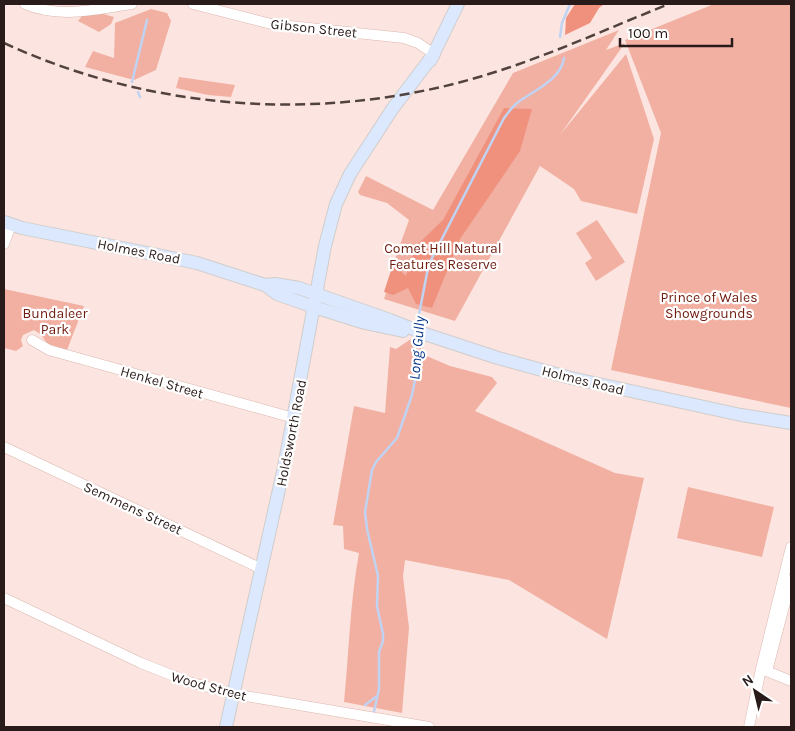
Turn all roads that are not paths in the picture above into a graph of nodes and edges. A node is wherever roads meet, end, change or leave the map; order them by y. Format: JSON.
{"nodes":[{"id":1,"x":24,"y":4,"type":"edge"},
{"id":2,"x":132,"y":4,"type":"edge"},
{"id":3,"x":193,"y":4,"type":"edge"},
{"id":4,"x":458,"y":4,"type":"edge"},
{"id":5,"x":434,"y":54,"type":"junction"},
{"id":6,"x":8,"y":224,"type":"edge"},
{"id":7,"x":4,"y":244,"type":"edge"},
{"id":8,"x":266,"y":285,"type":"junction"},
{"id":9,"x":316,"y":294,"type":"junction"},
{"id":10,"x":314,"y":308,"type":"junction"},
{"id":11,"x":418,"y":332,"type":"junction"},
{"id":12,"x":32,"y":340,"type":"dead end"},
{"id":13,"x":741,"y":415,"type":"junction"},
{"id":14,"x":294,"y":418,"type":"junction"},
{"id":15,"x":791,"y":423,"type":"edge"},
{"id":16,"x":791,"y":430,"type":"edge"},
{"id":17,"x":4,"y":447,"type":"edge"},
{"id":18,"x":791,"y":547,"type":"edge"},
{"id":19,"x":262,"y":569,"type":"junction"},
{"id":20,"x":791,"y":580,"type":"edge"},
{"id":21,"x":4,"y":598,"type":"edge"},
{"id":22,"x":764,"y":670,"type":"junction"},
{"id":23,"x":791,"y":682,"type":"edge"},
{"id":24,"x":234,"y":694,"type":"junction"},
{"id":25,"x":750,"y":723,"type":"edge"},
{"id":26,"x":226,"y":727,"type":"edge"},
{"id":27,"x":429,"y":727,"type":"edge"}],
"edges":[{"from":1,"to":2,"type":"street"},
{"from":3,"to":5,"type":"street","name":"Gibson Street"},
{"from":4,"to":5,"type":"main road","name":"Holdsworth Road"},
{"from":5,"to":9,"type":"main road","name":"Holdsworth Road"},
{"from":6,"to":7,"type":"street"},
{"from":6,"to":8,"type":"main road","name":"Holmes Road"},
{"from":8,"to":9,"type":"main road","name":"Holmes Road"},
{"from":8,"to":10,"type":"main road","name":"Holmes Road"},
{"from":9,"to":10,"type":"main road","name":"Holdsworth Road"},
{"from":9,"to":11,"type":"main road","name":"Holmes Road"},
{"from":10,"to":11,"type":"main road","name":"Holmes Road"},
{"from":10,"to":14,"type":"main road","name":"Holdsworth Road"},
{"from":11,"to":13,"type":"main road","name":"Holmes Road"},
{"from":12,"to":14,"type":"street","name":"Henkel Street"},
{"from":13,"to":15,"type":"main road","name":"Holmes Road"},
{"from":13,"to":16,"type":"main road","name":"Holmes Road"},
{"from":14,"to":19,"type":"main road","name":"Holdsworth Road"},
{"from":17,"to":19,"type":"street","name":"Semmens Street"},
{"from":18,"to":22,"type":"street"},
{"from":19,"to":24,"type":"main road","name":"Holdsworth Road"},
{"from":20,"to":22,"type":"street"},
{"from":21,"to":24,"type":"street","name":"Wood Street"},
{"from":22,"to":23,"type":"street"},
{"from":22,"to":25,"type":"street"},
{"from":24,"to":26,"type":"main road","name":"Holdsworth Road"},
{"from":24,"to":27,"type":"street","name":"Wood Street"}]}
